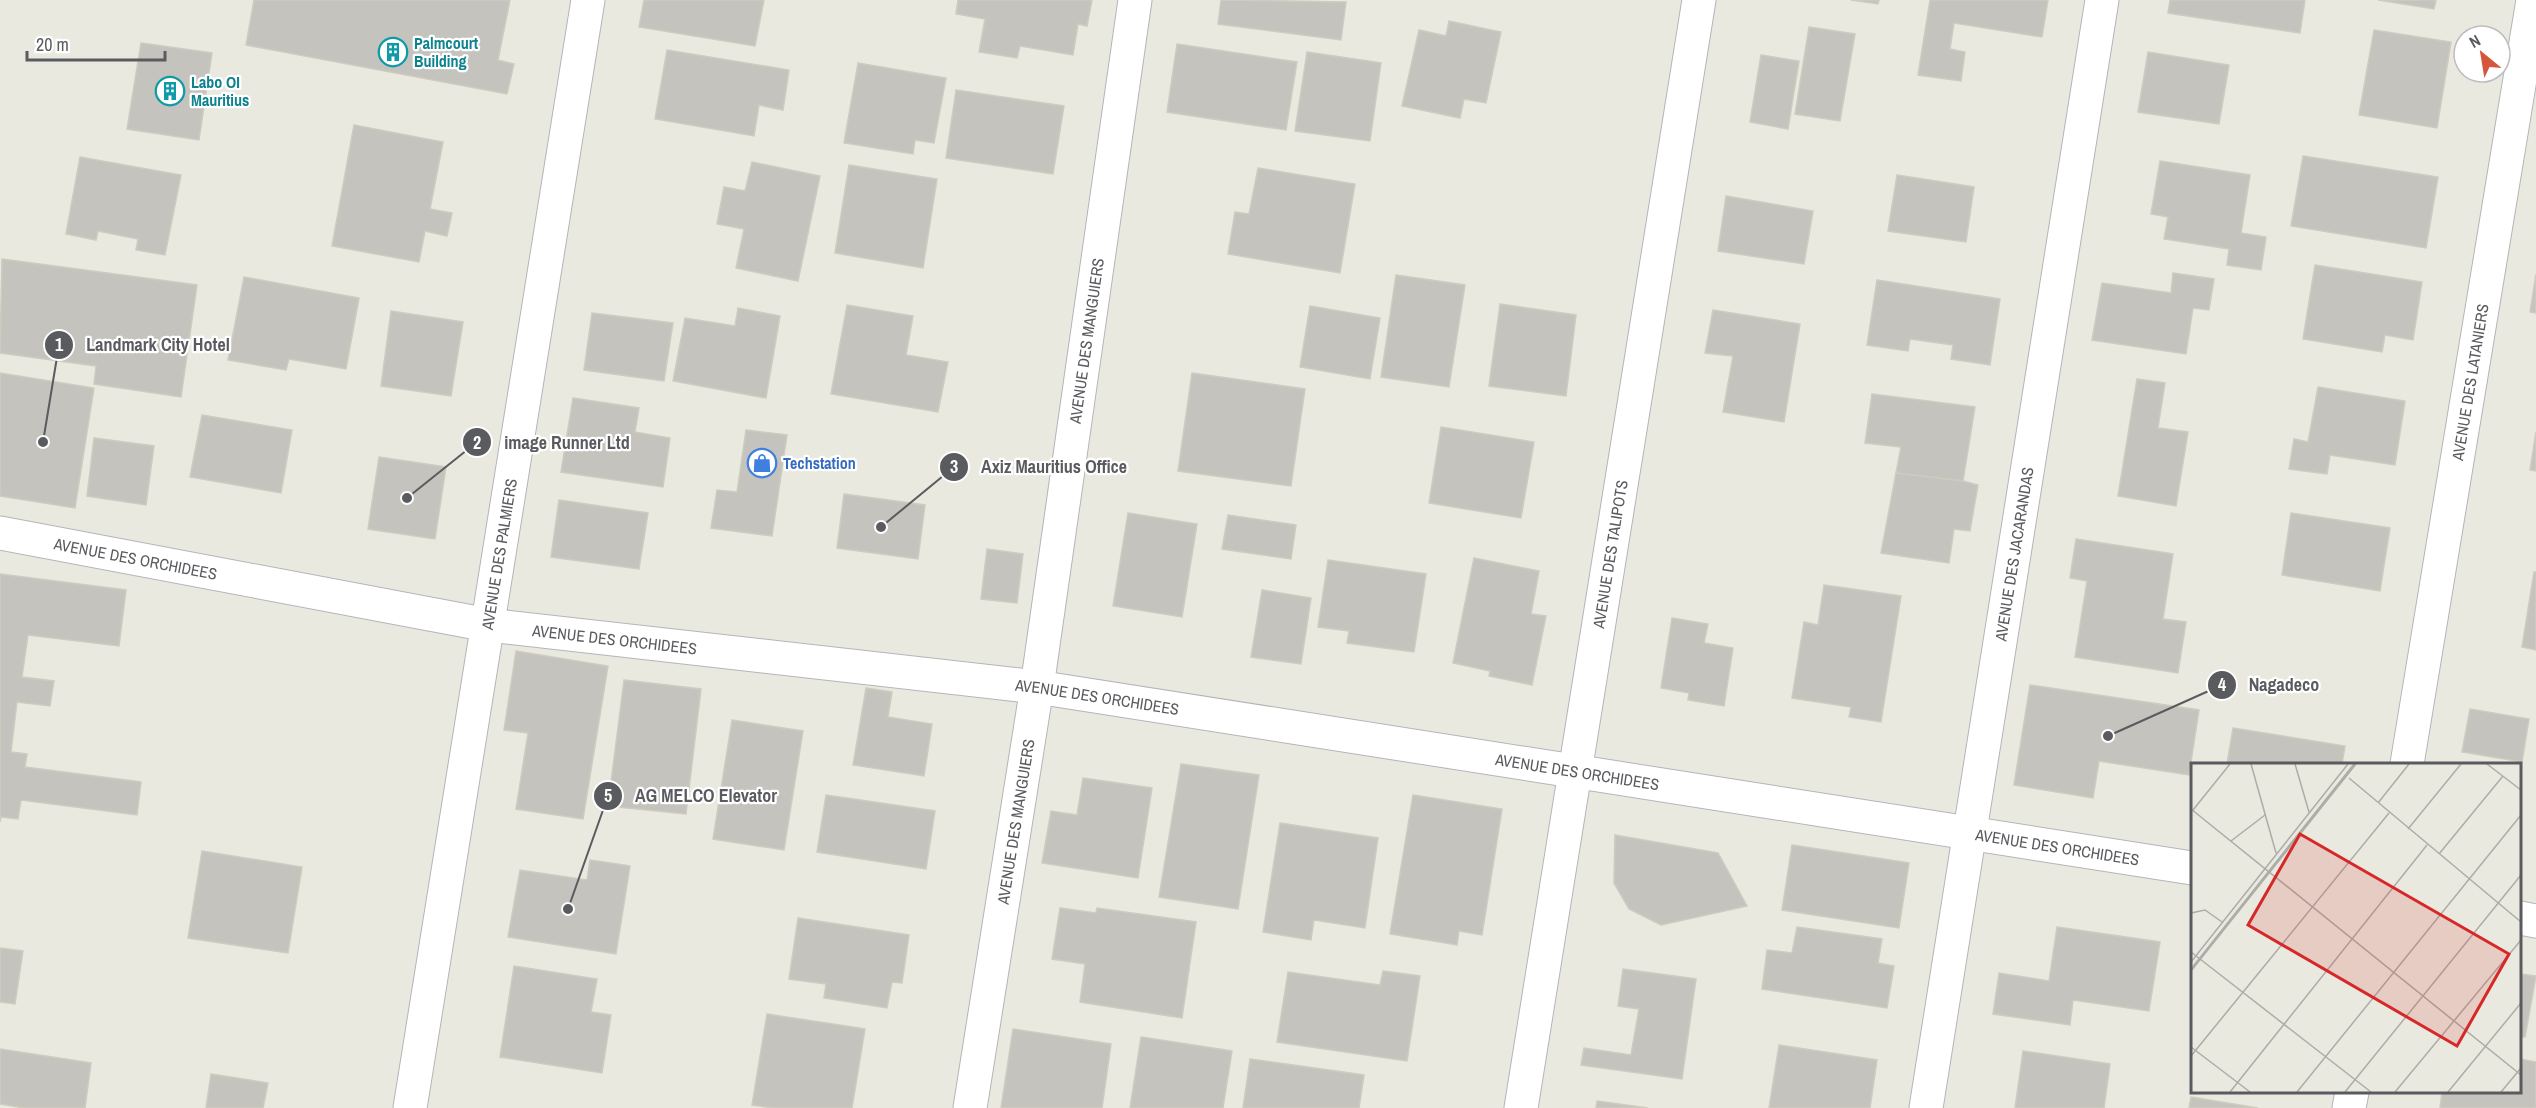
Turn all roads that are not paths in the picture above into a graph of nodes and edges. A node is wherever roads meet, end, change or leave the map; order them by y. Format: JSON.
{"nodes":[{"id":1,"x":588,"y":0,"type":"edge"},
{"id":2,"x":1135,"y":0,"type":"edge"},
{"id":3,"x":1699,"y":0,"type":"edge"},
{"id":4,"x":2102,"y":0,"type":"edge"},
{"id":5,"x":2533,"y":0,"type":"edge"},
{"id":6,"x":0,"y":533,"type":"edge"},
{"id":7,"x":488,"y":625,"type":"junction"},
{"id":8,"x":1037,"y":687,"type":"junction"},
{"id":9,"x":2407,"y":763,"type":"edge"},
{"id":10,"x":1575,"y":770,"type":"junction"},
{"id":11,"x":1969,"y":832,"type":"junction"},
{"id":12,"x":2191,"y":868,"type":"edge"},
{"id":13,"x":2521,"y":918,"type":"edge"},
{"id":14,"x":2536,"y":921,"type":"edge"},
{"id":15,"x":2352,"y":1093,"type":"edge"},
{"id":16,"x":411,"y":1108,"type":"edge"},
{"id":17,"x":970,"y":1108,"type":"edge"},
{"id":18,"x":1521,"y":1108,"type":"edge"},
{"id":19,"x":1926,"y":1108,"type":"edge"},
{"id":20,"x":2349,"y":1108,"type":"edge"}],
"edges":[{"from":1,"to":7,"type":"street","name":"AVENUE DES PALMIERS"},
{"from":2,"to":8,"type":"street","name":"AVENUE DES MANGUIERS"},
{"from":3,"to":10,"type":"street","name":"AVENUE DES TALIPOTS"},
{"from":4,"to":11,"type":"street","name":"AVENUE DES JACARANDAS"},
{"from":5,"to":9,"type":"street","name":"AVENUE DES LATANIERS"},
{"from":6,"to":7,"type":"street","name":"AVENUE DES ORCHIDEES"},
{"from":7,"to":8,"type":"street","name":"AVENUE DES ORCHIDEES"},
{"from":7,"to":16,"type":"street","name":"AVENUE DES PALMIERS"},
{"from":8,"to":10,"type":"street","name":"AVENUE DES ORCHIDEES"},
{"from":8,"to":17,"type":"street","name":"AVENUE DES MANGUIERS"},
{"from":10,"to":11,"type":"street","name":"AVENUE DES ORCHIDEES"},
{"from":10,"to":18,"type":"street","name":"AVENUE DES TALIPOTS"},
{"from":11,"to":12,"type":"street","name":"AVENUE DES ORCHIDEES"},
{"from":11,"to":19,"type":"street","name":"AVENUE DES JACARANDAS"},
{"from":13,"to":14,"type":"street"},
{"from":15,"to":20,"type":"street"}]}
